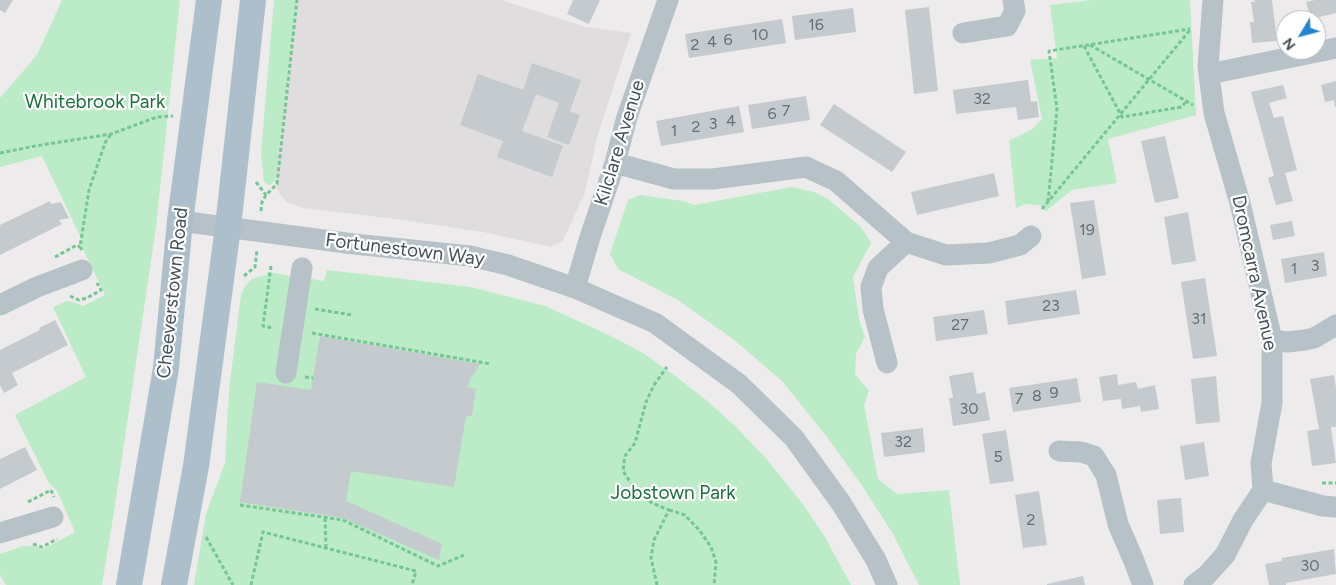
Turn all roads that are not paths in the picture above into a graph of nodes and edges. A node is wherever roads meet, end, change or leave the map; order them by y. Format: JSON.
{"nodes":[{"id":1,"x":210,"y":0,"type":"edge"},
{"id":2,"x":253,"y":0,"type":"edge"},
{"id":3,"x":668,"y":0,"type":"edge"},
{"id":4,"x":1013,"y":0,"type":"edge"},
{"id":5,"x":1213,"y":0,"type":"edge"},
{"id":6,"x":963,"y":33,"type":"dead end"},
{"id":7,"x":1336,"y":48,"type":"edge"},
{"id":8,"x":1209,"y":74,"type":"junction"},
{"id":9,"x":615,"y":163,"type":"junction"},
{"id":10,"x":180,"y":221,"type":"junction"},
{"id":11,"x":228,"y":226,"type":"junction"},
{"id":12,"x":1031,"y":236,"type":"dead end"},
{"id":13,"x":906,"y":242,"type":"junction"},
{"id":14,"x":302,"y":268,"type":"dead end"},
{"id":15,"x":82,"y":270,"type":"dead end"},
{"id":16,"x":575,"y":288,"type":"junction"},
{"id":17,"x":0,"y":305,"type":"edge"},
{"id":18,"x":1336,"y":325,"type":"edge"},
{"id":19,"x":1272,"y":340,"type":"junction"},
{"id":20,"x":887,"y":363,"type":"dead end"},
{"id":21,"x":286,"y":373,"type":"dead end"},
{"id":22,"x":1059,"y":450,"type":"dead end"},
{"id":23,"x":1263,"y":490,"type":"junction"},
{"id":24,"x":1336,"y":507,"type":"edge"},
{"id":25,"x":53,"y":517,"type":"dead end"},
{"id":26,"x":0,"y":533,"type":"edge"},
{"id":27,"x":129,"y":585,"type":"edge"},
{"id":28,"x":174,"y":585,"type":"edge"},
{"id":29,"x":887,"y":585,"type":"edge"},
{"id":30,"x":1142,"y":585,"type":"edge"},
{"id":31,"x":1194,"y":585,"type":"edge"}],
"edges":[{"from":1,"to":10,"type":"main road","name":"Cheeverstown Road"},
{"from":2,"to":11,"type":"main road"},
{"from":3,"to":9,"type":"street","name":"Kilclare Avenue"},
{"from":4,"to":6,"type":"street"},
{"from":5,"to":8,"type":"street","name":"Dromcarra Avenue"},
{"from":7,"to":8,"type":"street"},
{"from":8,"to":19,"type":"street","name":"Dromcarra Avenue"},
{"from":9,"to":13,"type":"street"},
{"from":9,"to":16,"type":"street","name":"Kilclare Avenue"},
{"from":10,"to":11,"type":"street","name":"Fortunestown Way"},
{"from":10,"to":27,"type":"main road","name":"Cheeverstown Road"},
{"from":11,"to":16,"type":"street","name":"Fortunestown Way"},
{"from":11,"to":28,"type":"main road"},
{"from":12,"to":13,"type":"street"},
{"from":13,"to":20,"type":"street"},
{"from":14,"to":21,"type":"street"},
{"from":15,"to":17,"type":"street"},
{"from":16,"to":29,"type":"street","name":"Fortunestown Way"},
{"from":18,"to":19,"type":"street"},
{"from":19,"to":23,"type":"street","name":"Dromcarra Avenue"},
{"from":22,"to":30,"type":"street"},
{"from":23,"to":24,"type":"street"},
{"from":23,"to":31,"type":"street"},
{"from":25,"to":26,"type":"street"}]}
